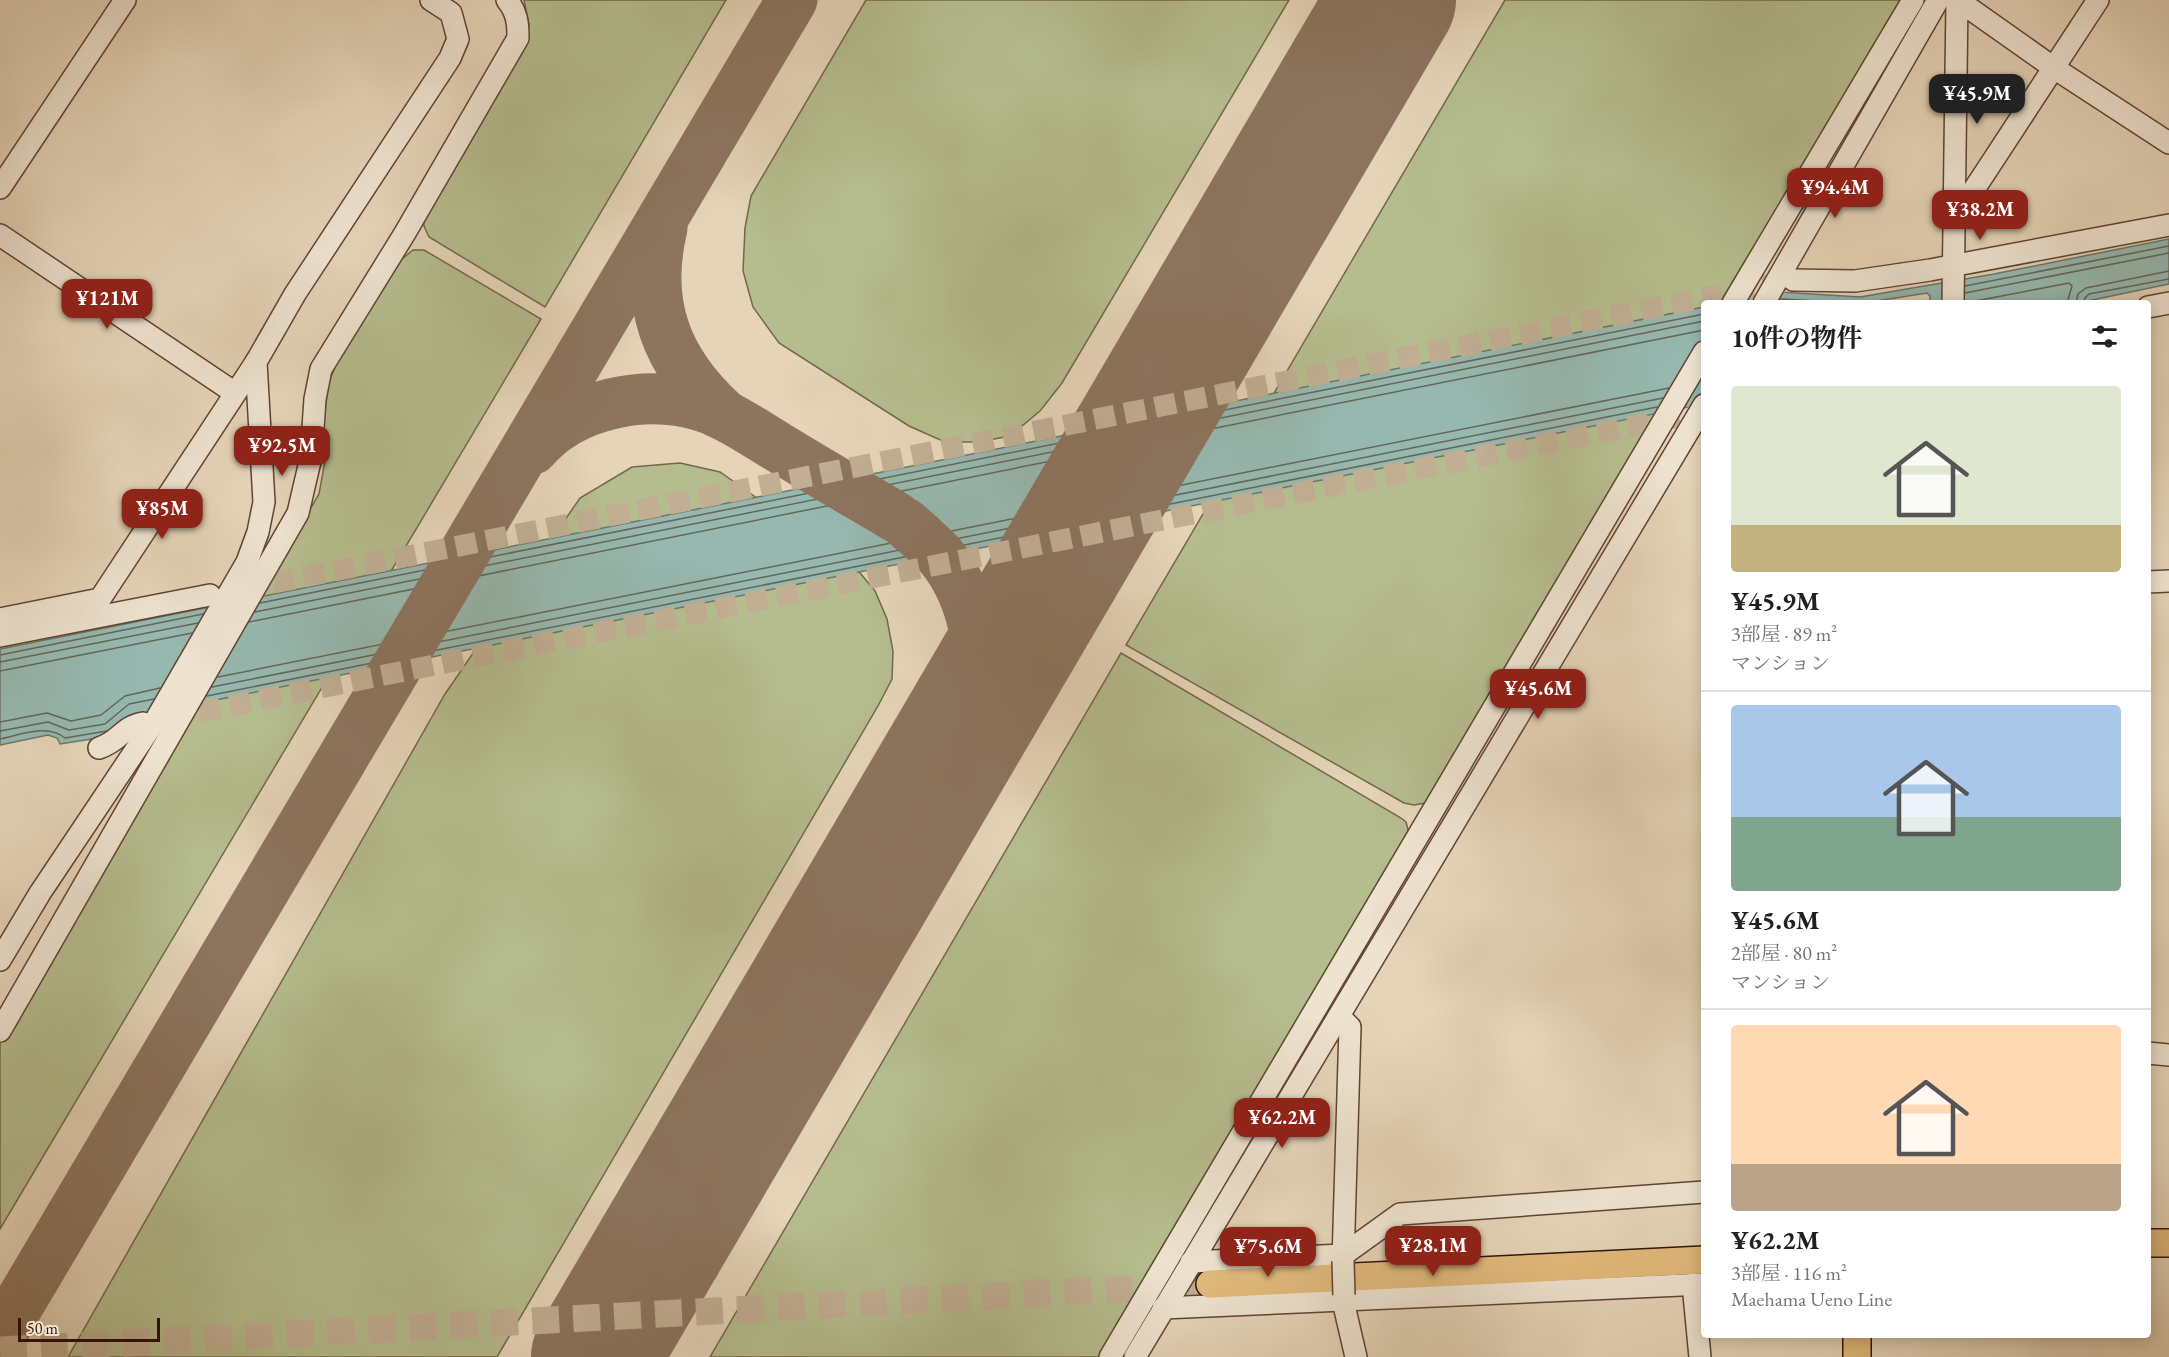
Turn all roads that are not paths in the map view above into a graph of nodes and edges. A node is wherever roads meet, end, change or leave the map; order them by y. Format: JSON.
{"nodes":[{"id":1,"x":125,"y":0,"type":"edge"},
{"id":2,"x":431,"y":0,"type":"edge"},
{"id":3,"x":507,"y":0,"type":"edge"},
{"id":4,"x":1913,"y":0,"type":"edge"},
{"id":5,"x":1951,"y":0,"type":"edge"},
{"id":6,"x":2098,"y":0,"type":"edge"},
{"id":7,"x":2054,"y":68,"type":"junction"},
{"id":8,"x":2169,"y":143,"type":"edge"},
{"id":9,"x":0,"y":188,"type":"edge"},
{"id":10,"x":1956,"y":218,"type":"junction"},
{"id":11,"x":2169,"y":225,"type":"edge"},
{"id":12,"x":0,"y":235,"type":"edge"},
{"id":13,"x":1955,"y":270,"type":"junction"},
{"id":14,"x":1793,"y":280,"type":"tunnel mouth"},
{"id":15,"x":1735,"y":300,"type":"edge"},
{"id":16,"x":1766,"y":300,"type":"edge"},
{"id":17,"x":1953,"y":300,"type":"edge"},
{"id":18,"x":2169,"y":303,"type":"edge"},
{"id":19,"x":2151,"y":306,"type":"edge"},
{"id":20,"x":1701,"y":357,"type":"edge"},
{"id":21,"x":256,"y":362,"type":"junction"},
{"id":22,"x":235,"y":393,"type":"junction"},
{"id":23,"x":1701,"y":410,"type":"edge"},
{"id":24,"x":2169,"y":581,"type":"edge"},
{"id":25,"x":2151,"y":582,"type":"edge"},
{"id":26,"x":210,"y":595,"type":"dead end"},
{"id":27,"x":0,"y":619,"type":"edge"},
{"id":28,"x":0,"y":636,"type":"edge"},
{"id":29,"x":143,"y":723,"type":"dead end"},
{"id":30,"x":99,"y":747,"type":"dead end"},
{"id":31,"x":0,"y":960,"type":"edge"},
{"id":32,"x":1339,"y":1016,"type":"junction"},
{"id":33,"x":0,"y":1031,"type":"edge"},
{"id":34,"x":2151,"y":1053,"type":"edge"},
{"id":35,"x":2169,"y":1055,"type":"edge"},
{"id":36,"x":1701,"y":1192,"type":"edge"},
{"id":37,"x":2151,"y":1243,"type":"edge"},
{"id":38,"x":2169,"y":1243,"type":"edge"},
{"id":39,"x":1343,"y":1258,"type":"junction"},
{"id":40,"x":1191,"y":1262,"type":"junction"},
{"id":41,"x":1700,"y":1276,"type":"edge"},
{"id":42,"x":1210,"y":1284,"type":"tunnel mouth"},
{"id":43,"x":1343,"y":1298,"type":"junction"},
{"id":44,"x":1163,"y":1308,"type":"junction"},
{"id":45,"x":1857,"y":1338,"type":"edge"},
{"id":46,"x":1110,"y":1357,"type":"edge"},
{"id":47,"x":1135,"y":1357,"type":"edge"},
{"id":48,"x":1356,"y":1357,"type":"edge"},
{"id":49,"x":1700,"y":1357,"type":"edge"},
{"id":50,"x":1857,"y":1357,"type":"edge"}],
"edges":[{"from":1,"to":9,"type":"street"},
{"from":2,"to":21,"type":"street"},
{"from":3,"to":33,"type":"street"},
{"from":4,"to":15,"type":"street"},
{"from":5,"to":7,"type":"street"},
{"from":5,"to":10,"type":"street"},
{"from":5,"to":16,"type":"street"},
{"from":6,"to":7,"type":"street"},
{"from":7,"to":8,"type":"street"},
{"from":7,"to":10,"type":"street"},
{"from":10,"to":13,"type":"street"},
{"from":11,"to":13,"type":"street"},
{"from":12,"to":22,"type":"street"},
{"from":13,"to":14,"type":"street"},
{"from":13,"to":17,"type":"street"},
{"from":18,"to":19,"type":"street"},
{"from":20,"to":46,"type":"street"},
{"from":21,"to":22,"type":"street"},
{"from":21,"to":31,"type":"street"},
{"from":22,"to":27,"type":"street"},
{"from":23,"to":32,"type":"street"},
{"from":24,"to":25,"type":"street"},
{"from":26,"to":28,"type":"street"},
{"from":29,"to":30,"type":"street"},
{"from":32,"to":39,"type":"street"},
{"from":32,"to":40,"type":"street"},
{"from":34,"to":35,"type":"street"},
{"from":36,"to":39,"type":"street"},
{"from":37,"to":38,"type":"main road"},
{"from":39,"to":40,"type":"street"},
{"from":39,"to":43,"type":"street","bridge":true},
{"from":40,"to":44,"type":"street"},
{"from":41,"to":42,"type":"main road"},
{"from":41,"to":43,"type":"street"},
{"from":41,"to":49,"type":"street"},
{"from":43,"to":44,"type":"street"},
{"from":43,"to":48,"type":"street"},
{"from":44,"to":47,"type":"street"},
{"from":45,"to":50,"type":"main road"}]}
